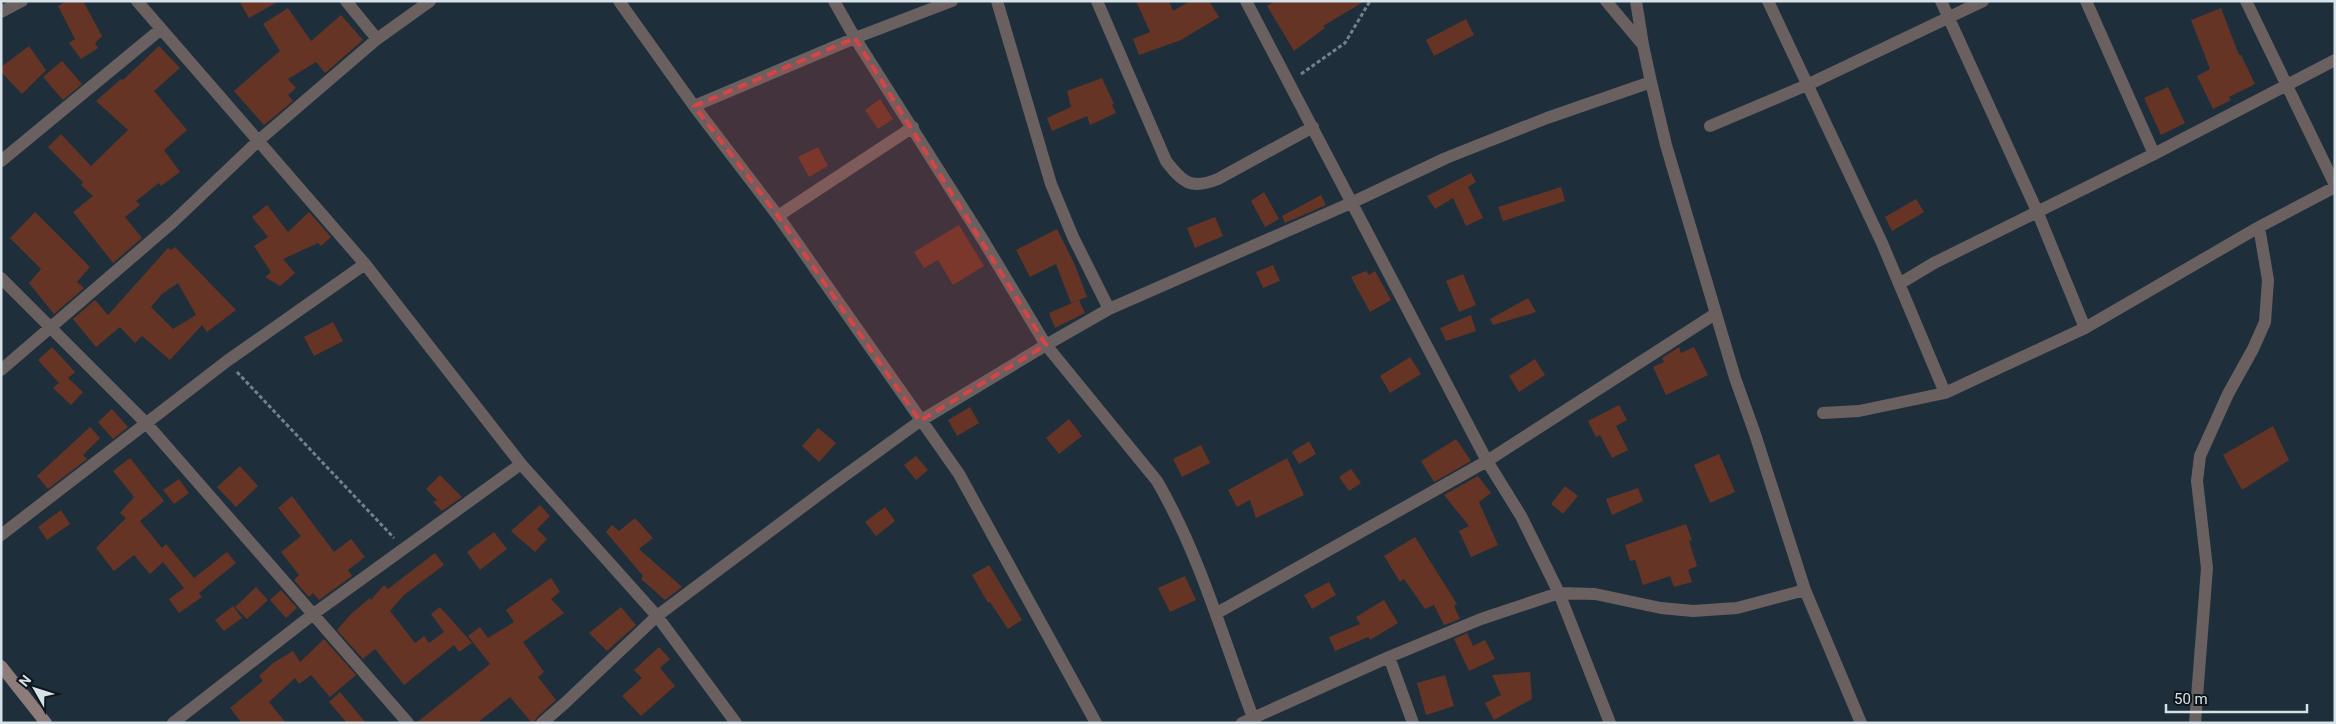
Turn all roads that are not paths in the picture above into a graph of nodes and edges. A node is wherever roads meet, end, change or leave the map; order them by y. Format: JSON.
{"nodes":[{"id":1,"x":22,"y":1,"type":"edge"},
{"id":2,"x":137,"y":1,"type":"edge"},
{"id":3,"x":346,"y":1,"type":"edge"},
{"id":4,"x":430,"y":1,"type":"edge"},
{"id":5,"x":619,"y":1,"type":"edge"},
{"id":6,"x":834,"y":1,"type":"edge"},
{"id":7,"x":952,"y":1,"type":"edge"},
{"id":8,"x":997,"y":1,"type":"edge"},
{"id":9,"x":1097,"y":1,"type":"edge"},
{"id":10,"x":1246,"y":1,"type":"edge"},
{"id":11,"x":1606,"y":1,"type":"edge"},
{"id":12,"x":1636,"y":1,"type":"edge"},
{"id":13,"x":1768,"y":1,"type":"edge"},
{"id":14,"x":1941,"y":1,"type":"edge"},
{"id":15,"x":1983,"y":1,"type":"edge"},
{"id":16,"x":2086,"y":1,"type":"edge"},
{"id":17,"x":2246,"y":1,"type":"edge"},
{"id":18,"x":1,"y":12,"type":"edge"},
{"id":19,"x":1949,"y":18,"type":"junction"},
{"id":20,"x":161,"y":29,"type":"junction"},
{"id":21,"x":855,"y":38,"type":"junction"},
{"id":22,"x":377,"y":39,"type":"junction"},
{"id":23,"x":1643,"y":45,"type":"junction"},
{"id":24,"x":2335,"y":60,"type":"edge"},
{"id":25,"x":1651,"y":82,"type":"junction"},
{"id":26,"x":2287,"y":84,"type":"junction"},
{"id":27,"x":1807,"y":85,"type":"junction"},
{"id":28,"x":694,"y":106,"type":"junction"},
{"id":29,"x":1710,"y":126,"type":"dead end"},
{"id":30,"x":913,"y":127,"type":"junction"},
{"id":31,"x":1314,"y":127,"type":"junction"},
{"id":32,"x":258,"y":141,"type":"junction"},
{"id":33,"x":2154,"y":154,"type":"junction"},
{"id":34,"x":1,"y":161,"type":"edge"},
{"id":35,"x":2335,"y":186,"type":"edge"},
{"id":36,"x":1351,"y":203,"type":"junction"},
{"id":37,"x":2036,"y":211,"type":"junction"},
{"id":38,"x":778,"y":216,"type":"junction"},
{"id":39,"x":2259,"y":227,"type":"junction"},
{"id":40,"x":365,"y":264,"type":"junction"},
{"id":41,"x":1,"y":278,"type":"edge"},
{"id":42,"x":1899,"y":284,"type":"junction"},
{"id":43,"x":1109,"y":308,"type":"junction"},
{"id":44,"x":1715,"y":314,"type":"junction"},
{"id":45,"x":52,"y":328,"type":"junction"},
{"id":46,"x":2085,"y":328,"type":"junction"},
{"id":47,"x":1046,"y":345,"type":"junction"},
{"id":48,"x":1,"y":370,"type":"edge"},
{"id":49,"x":1945,"y":393,"type":"junction"},
{"id":50,"x":1823,"y":413,"type":"dead end"},
{"id":51,"x":920,"y":421,"type":"junction"},
{"id":52,"x":146,"y":423,"type":"junction"},
{"id":53,"x":1487,"y":461,"type":"junction"},
{"id":54,"x":521,"y":464,"type":"junction"},
{"id":55,"x":1,"y":535,"type":"edge"},
{"id":56,"x":1805,"y":590,"type":"junction"},
{"id":57,"x":1559,"y":593,"type":"junction"},
{"id":58,"x":1216,"y":613,"type":"junction"},
{"id":59,"x":312,"y":615,"type":"junction"},
{"id":60,"x":657,"y":616,"type":"junction"},
{"id":61,"x":1389,"y":657,"type":"junction"},
{"id":62,"x":1,"y":666,"type":"edge"},
{"id":63,"x":1250,"y":721,"type":"edge"},
{"id":64,"x":46,"y":723,"type":"edge"},
{"id":65,"x":172,"y":723,"type":"edge"},
{"id":66,"x":408,"y":723,"type":"edge"},
{"id":67,"x":542,"y":723,"type":"edge"},
{"id":68,"x":736,"y":723,"type":"edge"},
{"id":69,"x":1096,"y":723,"type":"edge"},
{"id":70,"x":1413,"y":723,"type":"edge"},
{"id":71,"x":1610,"y":723,"type":"edge"},
{"id":72,"x":1861,"y":723,"type":"edge"},
{"id":73,"x":2195,"y":723,"type":"edge"}],
"edges":[{"from":1,"to":18,"type":"street"},
{"from":2,"to":20,"type":"street"},
{"from":3,"to":22,"type":"street"},
{"from":4,"to":22,"type":"street"},
{"from":5,"to":28,"type":"street"},
{"from":6,"to":21,"type":"street"},
{"from":7,"to":21,"type":"street"},
{"from":8,"to":43,"type":"street"},
{"from":9,"to":31,"type":"street"},
{"from":10,"to":31,"type":"street"},
{"from":11,"to":23,"type":"street"},
{"from":12,"to":23,"type":"street"},
{"from":13,"to":27,"type":"street"},
{"from":14,"to":19,"type":"street"},
{"from":15,"to":19,"type":"street"},
{"from":16,"to":33,"type":"street"},
{"from":17,"to":26,"type":"street"},
{"from":19,"to":27,"type":"street"},
{"from":19,"to":37,"type":"street"},
{"from":20,"to":32,"type":"street"},
{"from":20,"to":34,"type":"street"},
{"from":21,"to":28,"type":"street"},
{"from":21,"to":30,"type":"street"},
{"from":22,"to":32,"type":"street"},
{"from":23,"to":25,"type":"street"},
{"from":24,"to":26,"type":"street"},
{"from":25,"to":36,"type":"street"},
{"from":25,"to":44,"type":"street"},
{"from":26,"to":33,"type":"street"},
{"from":26,"to":35,"type":"street"},
{"from":27,"to":29,"type":"street"},
{"from":27,"to":42,"type":"street"},
{"from":28,"to":38,"type":"street"},
{"from":30,"to":38,"type":"street"},
{"from":30,"to":47,"type":"street"},
{"from":31,"to":36,"type":"street"},
{"from":32,"to":40,"type":"street"},
{"from":32,"to":45,"type":"street"},
{"from":33,"to":37,"type":"street"},
{"from":35,"to":39,"type":"street"},
{"from":36,"to":43,"type":"street"},
{"from":36,"to":53,"type":"street"},
{"from":37,"to":42,"type":"street"},
{"from":37,"to":46,"type":"street"},
{"from":38,"to":51,"type":"street"},
{"from":39,"to":46,"type":"street"},
{"from":39,"to":73,"type":"street"},
{"from":40,"to":52,"type":"street"},
{"from":40,"to":54,"type":"street"},
{"from":41,"to":45,"type":"street"},
{"from":42,"to":49,"type":"street"},
{"from":43,"to":47,"type":"street"},
{"from":44,"to":53,"type":"street"},
{"from":44,"to":56,"type":"street"},
{"from":45,"to":48,"type":"street"},
{"from":45,"to":52,"type":"street"},
{"from":46,"to":49,"type":"street"},
{"from":47,"to":51,"type":"street"},
{"from":47,"to":58,"type":"street"},
{"from":49,"to":50,"type":"street"},
{"from":51,"to":60,"type":"street"},
{"from":51,"to":69,"type":"street"},
{"from":52,"to":55,"type":"street"},
{"from":52,"to":59,"type":"street"},
{"from":53,"to":57,"type":"street"},
{"from":53,"to":58,"type":"street"},
{"from":54,"to":59,"type":"street"},
{"from":54,"to":60,"type":"street"},
{"from":56,"to":57,"type":"street"},
{"from":56,"to":72,"type":"street"},
{"from":57,"to":61,"type":"street"},
{"from":57,"to":71,"type":"street"},
{"from":58,"to":63,"type":"street"},
{"from":59,"to":65,"type":"street"},
{"from":59,"to":66,"type":"street"},
{"from":60,"to":67,"type":"street"},
{"from":60,"to":68,"type":"street"},
{"from":61,"to":63,"type":"street"},
{"from":61,"to":70,"type":"street"},
{"from":62,"to":64,"type":"main road"}]}
